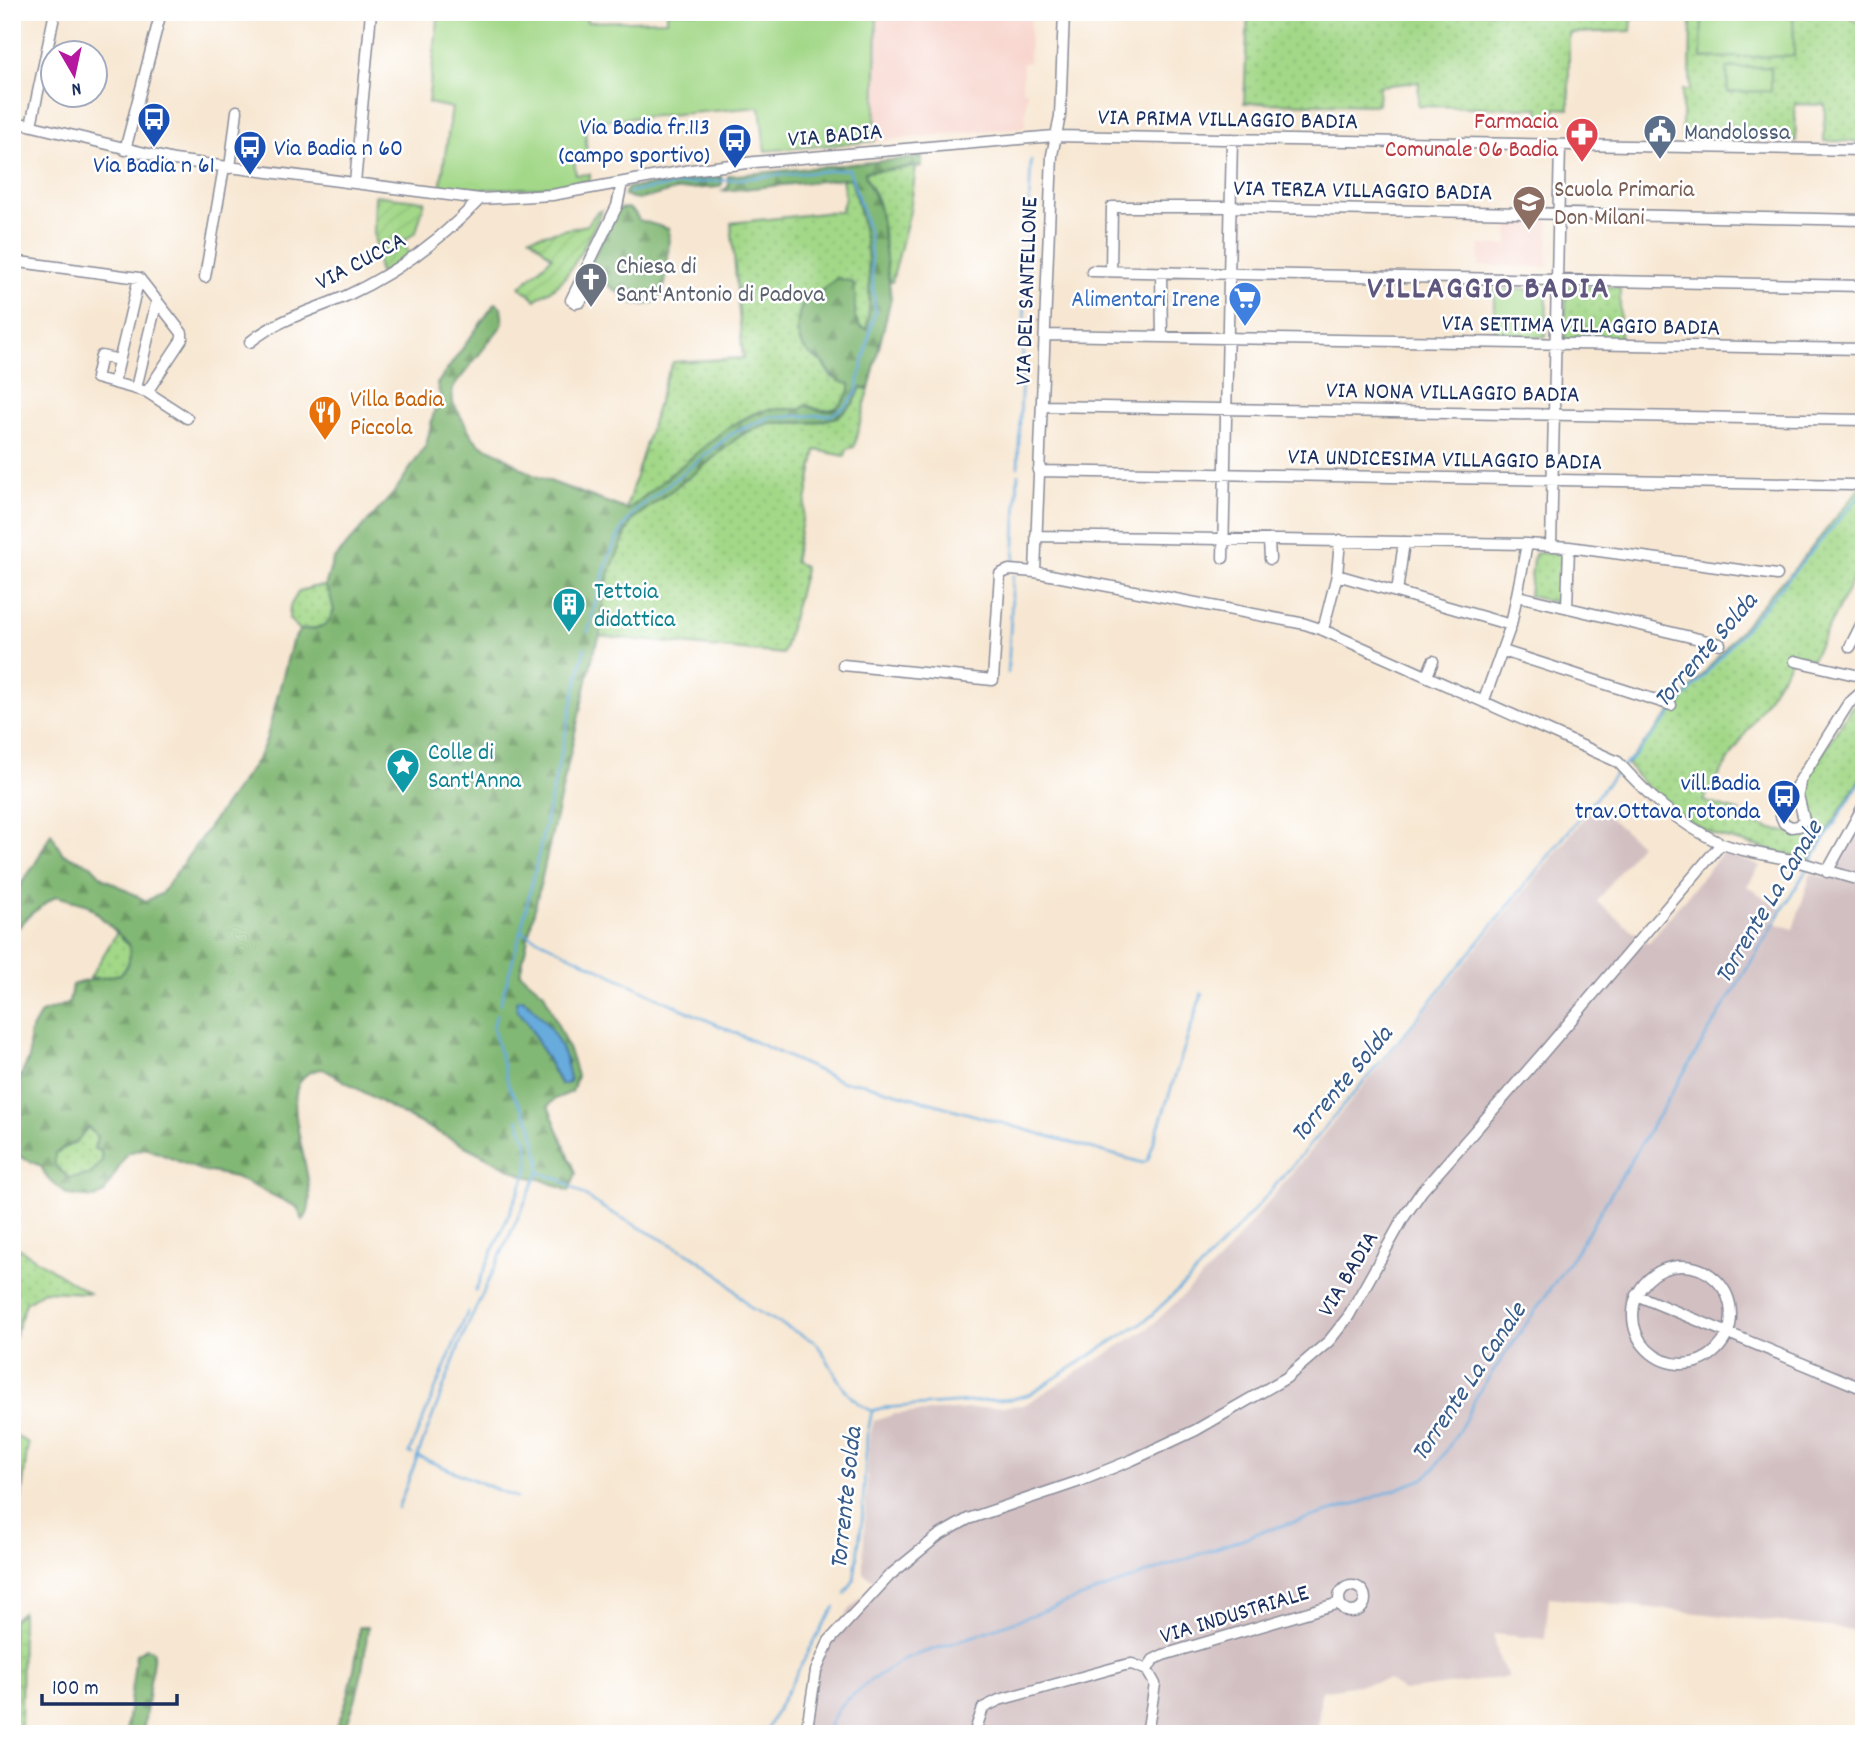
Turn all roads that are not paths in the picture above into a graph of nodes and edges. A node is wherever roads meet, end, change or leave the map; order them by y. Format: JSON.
{"nodes":[{"id":1,"x":55,"y":12,"type":"edge"},
{"id":2,"x":161,"y":12,"type":"edge"},
{"id":3,"x":371,"y":12,"type":"edge"},
{"id":4,"x":1064,"y":12,"type":"edge"},
{"id":5,"x":237,"y":111,"type":"dead end"},
{"id":6,"x":12,"y":121,"type":"edge"},
{"id":7,"x":31,"y":125,"type":"junction"},
{"id":8,"x":1054,"y":136,"type":"junction"},
{"id":9,"x":1232,"y":139,"type":"junction"},
{"id":10,"x":1560,"y":145,"type":"junction"},
{"id":11,"x":125,"y":150,"type":"junction"},
{"id":12,"x":1864,"y":150,"type":"edge"},
{"id":13,"x":227,"y":167,"type":"junction"},
{"id":14,"x":355,"y":183,"type":"junction"},
{"id":15,"x":622,"y":183,"type":"junction"},
{"id":16,"x":480,"y":199,"type":"junction"},
{"id":17,"x":1229,"y":207,"type":"junction"},
{"id":18,"x":1559,"y":214,"type":"junction"},
{"id":19,"x":1864,"y":220,"type":"edge"},
{"id":20,"x":12,"y":261,"type":"edge"},
{"id":21,"x":1092,"y":271,"type":"dead end"},
{"id":22,"x":1111,"y":271,"type":"junction"},
{"id":23,"x":1161,"y":272,"type":"junction"},
{"id":24,"x":1228,"y":273,"type":"junction"},
{"id":25,"x":205,"y":276,"type":"dead end"},
{"id":26,"x":139,"y":278,"type":"junction"},
{"id":27,"x":1557,"y":278,"type":"junction"},
{"id":28,"x":1864,"y":286,"type":"edge"},
{"id":29,"x":589,"y":288,"type":"dead end"},
{"id":30,"x":157,"y":300,"type":"junction"},
{"id":31,"x":1045,"y":335,"type":"junction"},
{"id":32,"x":1162,"y":337,"type":"junction"},
{"id":33,"x":1227,"y":338,"type":"junction"},
{"id":34,"x":250,"y":342,"type":"dead end"},
{"id":35,"x":1556,"y":344,"type":"junction"},
{"id":36,"x":1864,"y":349,"type":"edge"},
{"id":37,"x":119,"y":360,"type":"junction"},
{"id":38,"x":114,"y":383,"type":"junction"},
{"id":39,"x":136,"y":388,"type":"junction"},
{"id":40,"x":147,"y":392,"type":"junction"},
{"id":41,"x":1042,"y":406,"type":"junction"},
{"id":42,"x":1225,"y":409,"type":"junction"},
{"id":43,"x":1554,"y":414,"type":"junction"},
{"id":44,"x":187,"y":418,"type":"dead end"},
{"id":45,"x":1864,"y":420,"type":"edge"},
{"id":46,"x":1038,"y":471,"type":"junction"},
{"id":47,"x":1224,"y":476,"type":"junction"},
{"id":48,"x":1553,"y":480,"type":"junction"},
{"id":49,"x":1852,"y":485,"type":"dead end"},
{"id":50,"x":1037,"y":536,"type":"junction"},
{"id":51,"x":1224,"y":540,"type":"junction"},
{"id":52,"x":1340,"y":540,"type":"junction"},
{"id":53,"x":1269,"y":541,"type":"junction"},
{"id":54,"x":1404,"y":542,"type":"junction"},
{"id":55,"x":1527,"y":544,"type":"junction"},
{"id":56,"x":1550,"y":546,"type":"junction"},
{"id":57,"x":1569,"y":547,"type":"junction"},
{"id":58,"x":1223,"y":558,"type":"dead end"},
{"id":59,"x":1270,"y":559,"type":"dead end"},
{"id":60,"x":1035,"y":572,"type":"junction"},
{"id":61,"x":1337,"y":575,"type":"junction"},
{"id":62,"x":1777,"y":575,"type":"dead end"},
{"id":63,"x":1396,"y":592,"type":"junction"},
{"id":64,"x":1518,"y":596,"type":"junction"},
{"id":65,"x":1567,"y":607,"type":"junction"},
{"id":66,"x":1864,"y":619,"type":"edge"},
{"id":67,"x":1511,"y":625,"type":"junction"},
{"id":68,"x":1323,"y":631,"type":"junction"},
{"id":69,"x":1720,"y":644,"type":"dead end"},
{"id":70,"x":1850,"y":646,"type":"dead end"},
{"id":71,"x":1503,"y":651,"type":"junction"},
{"id":72,"x":1433,"y":661,"type":"dead end"},
{"id":73,"x":1795,"y":662,"type":"dead end"},
{"id":74,"x":843,"y":665,"type":"dead end"},
{"id":75,"x":1427,"y":676,"type":"junction"},
{"id":76,"x":1864,"y":677,"type":"edge"},
{"id":77,"x":1864,"y":690,"type":"edge"},
{"id":78,"x":1484,"y":700,"type":"junction"},
{"id":79,"x":1671,"y":705,"type":"dead end"},
{"id":80,"x":1800,"y":782,"type":"junction"},
{"id":81,"x":1864,"y":805,"type":"edge"},
{"id":82,"x":1784,"y":808,"type":"junction"},
{"id":83,"x":1802,"y":808,"type":"junction"},
{"id":84,"x":1721,"y":844,"type":"junction"},
{"id":85,"x":1827,"y":872,"type":"junction"},
{"id":86,"x":1864,"y":881,"type":"edge"},
{"id":87,"x":1636,"y":1295,"type":"junction"},
{"id":88,"x":1727,"y":1334,"type":"junction"},
{"id":89,"x":1864,"y":1389,"type":"edge"},
{"id":90,"x":1339,"y":1603,"type":"dead end"},
{"id":91,"x":1147,"y":1670,"type":"junction"},
{"id":92,"x":806,"y":1734,"type":"edge"},
{"id":93,"x":974,"y":1734,"type":"edge"},
{"id":94,"x":1147,"y":1734,"type":"edge"}],
"edges":[{"from":1,"to":7,"type":"street"},
{"from":2,"to":11,"type":"street"},
{"from":3,"to":14,"type":"street"},
{"from":4,"to":8,"type":"street","name":"VIA DEL SANTELLONE"},
{"from":5,"to":13,"type":"street"},
{"from":6,"to":7,"type":"street","name":"VIA BADIA"},
{"from":7,"to":11,"type":"street","name":"VIA BADIA"},
{"from":8,"to":9,"type":"street","name":"VIA PRIMA VILLAGGIO BADIA"},
{"from":8,"to":15,"type":"street","name":"VIA BADIA"},
{"from":8,"to":31,"type":"street","name":"VIA DEL SANTELLONE"},
{"from":9,"to":10,"type":"street","name":"VIA PRIMA VILLAGGIO BADIA"},
{"from":9,"to":17,"type":"street"},
{"from":10,"to":12,"type":"street","name":"VIA PRIMA VILLAGGIO BADIA"},
{"from":10,"to":18,"type":"street"},
{"from":11,"to":13,"type":"street","name":"VIA BADIA"},
{"from":13,"to":14,"type":"street","name":"VIA BADIA"},
{"from":13,"to":25,"type":"street"},
{"from":14,"to":16,"type":"street","name":"VIA BADIA"},
{"from":15,"to":16,"type":"street","name":"VIA BADIA"},
{"from":15,"to":29,"type":"street"},
{"from":16,"to":34,"type":"street","name":"VIA CUCCA"},
{"from":17,"to":18,"type":"street","name":"VIA TERZA VILLAGGIO BADIA"},
{"from":17,"to":22,"type":"street","name":"VIA TERZA VILLAGGIO BADIA"},
{"from":17,"to":24,"type":"street"},
{"from":18,"to":19,"type":"street","name":"VIA TERZA VILLAGGIO BADIA"},
{"from":18,"to":27,"type":"street"},
{"from":20,"to":26,"type":"street"},
{"from":21,"to":22,"type":"street"},
{"from":22,"to":23,"type":"street"},
{"from":23,"to":24,"type":"street"},
{"from":23,"to":32,"type":"street"},
{"from":24,"to":27,"type":"street"},
{"from":24,"to":33,"type":"street"},
{"from":26,"to":30,"type":"street"},
{"from":26,"to":37,"type":"street"},
{"from":27,"to":28,"type":"street"},
{"from":27,"to":35,"type":"street"},
{"from":30,"to":39,"type":"street"},
{"from":30,"to":40,"type":"street"},
{"from":31,"to":32,"type":"street","name":"VIA SETTIMA VILLAGGIO BADIA"},
{"from":31,"to":41,"type":"street","name":"VIA DEL SANTELLONE"},
{"from":32,"to":33,"type":"street","name":"VIA SETTIMA VILLAGGIO BADIA"},
{"from":33,"to":35,"type":"street","name":"VIA SETTIMA VILLAGGIO BADIA"},
{"from":33,"to":42,"type":"street"},
{"from":35,"to":36,"type":"street","name":"VIA SETTIMA VILLAGGIO BADIA"},
{"from":35,"to":43,"type":"street"},
{"from":37,"to":38,"type":"street"},
{"from":37,"to":38,"type":"street"},
{"from":38,"to":39,"type":"street"},
{"from":39,"to":40,"type":"street"},
{"from":40,"to":44,"type":"street"},
{"from":41,"to":42,"type":"street","name":"VIA NONA VILLAGGIO BADIA"},
{"from":41,"to":46,"type":"street","name":"VIA DEL SANTELLONE"},
{"from":42,"to":43,"type":"street","name":"VIA NONA VILLAGGIO BADIA"},
{"from":42,"to":47,"type":"street"},
{"from":43,"to":45,"type":"street","name":"VIA NONA VILLAGGIO BADIA"},
{"from":43,"to":48,"type":"street"},
{"from":46,"to":47,"type":"street","name":"VIA UNDICESIMA VILLAGGIO BADIA"},
{"from":46,"to":50,"type":"street","name":"VIA DEL SANTELLONE"},
{"from":47,"to":48,"type":"street","name":"VIA UNDICESIMA VILLAGGIO BADIA"},
{"from":47,"to":51,"type":"street"},
{"from":48,"to":49,"type":"street","name":"VIA UNDICESIMA VILLAGGIO BADIA"},
{"from":48,"to":56,"type":"street"},
{"from":50,"to":51,"type":"street"},
{"from":50,"to":60,"type":"street","name":"VIA DEL SANTELLONE"},
{"from":51,"to":53,"type":"street"},
{"from":51,"to":58,"type":"street"},
{"from":52,"to":53,"type":"street"},
{"from":52,"to":54,"type":"street"},
{"from":52,"to":61,"type":"street"},
{"from":53,"to":59,"type":"street"},
{"from":54,"to":55,"type":"street"},
{"from":54,"to":63,"type":"street"},
{"from":55,"to":56,"type":"street"},
{"from":55,"to":64,"type":"street"},
{"from":56,"to":57,"type":"street"},
{"from":57,"to":62,"type":"street"},
{"from":57,"to":65,"type":"street"},
{"from":60,"to":68,"type":"street"},
{"from":60,"to":74,"type":"street"},
{"from":61,"to":63,"type":"street"},
{"from":61,"to":68,"type":"street"},
{"from":63,"to":67,"type":"street"},
{"from":64,"to":65,"type":"street"},
{"from":64,"to":67,"type":"street"},
{"from":65,"to":69,"type":"street"},
{"from":66,"to":70,"type":"street"},
{"from":67,"to":71,"type":"street"},
{"from":68,"to":75,"type":"street"},
{"from":71,"to":78,"type":"street"},
{"from":71,"to":79,"type":"street"},
{"from":72,"to":75,"type":"street"},
{"from":73,"to":76,"type":"street"},
{"from":75,"to":78,"type":"street"},
{"from":77,"to":80,"type":"street"},
{"from":78,"to":84,"type":"street"},
{"from":80,"to":82,"type":"street"},
{"from":80,"to":83,"type":"street"},
{"from":81,"to":85,"type":"street"},
{"from":82,"to":83,"type":"street"},
{"from":82,"to":83,"type":"street"},
{"from":84,"to":85,"type":"street"},
{"from":84,"to":92,"type":"street","name":"VIA BADIA"},
{"from":85,"to":86,"type":"street"},
{"from":87,"to":88,"type":"street"},
{"from":87,"to":88,"type":"street"},
{"from":87,"to":88,"type":"street"},
{"from":88,"to":89,"type":"street"},
{"from":90,"to":91,"type":"street","name":"VIA INDUSTRIALE"},
{"from":91,"to":93,"type":"street","name":"VIA INDUSTRIALE"},
{"from":91,"to":94,"type":"street","name":"VIA INDUSTRIALE"}]}
